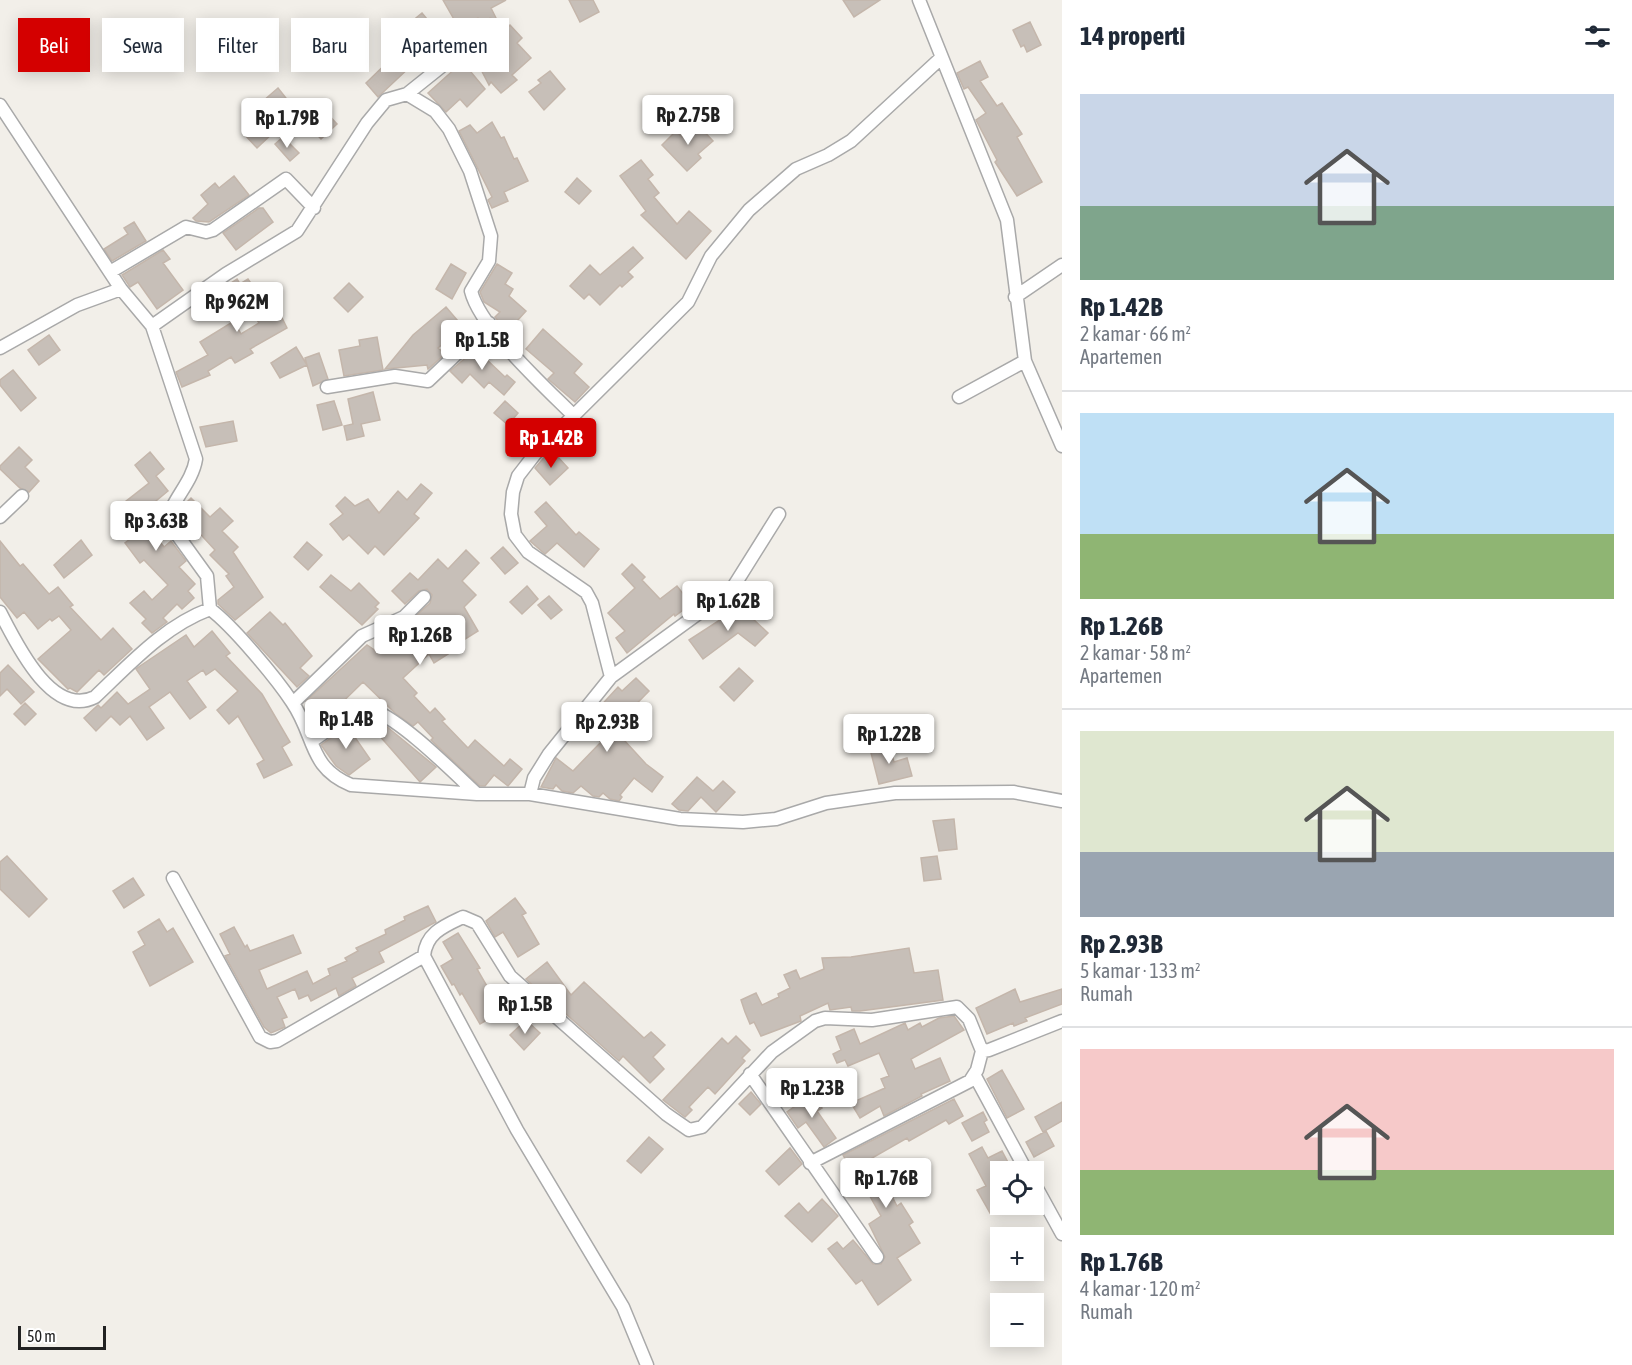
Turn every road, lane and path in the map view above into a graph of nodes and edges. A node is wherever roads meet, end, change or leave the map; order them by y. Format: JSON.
{"nodes":[{"id":1,"x":919,"y":0,"type":"edge"},
{"id":2,"x":941,"y":58,"type":"junction"},
{"id":3,"x":434,"y":72,"type":"edge"},
{"id":4,"x":407,"y":94,"type":"junction"},
{"id":5,"x":0,"y":105,"type":"edge"},
{"id":6,"x":314,"y":208,"type":"junction"},
{"id":7,"x":1062,"y":265,"type":"edge"},
{"id":8,"x":110,"y":272,"type":"junction"},
{"id":9,"x":121,"y":289,"type":"junction"},
{"id":10,"x":1016,"y":297,"type":"junction"},
{"id":11,"x":489,"y":323,"type":"junction"},
{"id":12,"x":152,"y":327,"type":"junction"},
{"id":13,"x":0,"y":348,"type":"edge"},
{"id":14,"x":1025,"y":361,"type":"junction"},
{"id":15,"x":327,"y":387,"type":"dead end"},
{"id":16,"x":959,"y":397,"type":"dead end"},
{"id":17,"x":574,"y":416,"type":"junction"},
{"id":18,"x":1062,"y":446,"type":"edge"},
{"id":19,"x":22,"y":496,"type":"dead end"},
{"id":20,"x":779,"y":514,"type":"dead end"},
{"id":21,"x":0,"y":517,"type":"edge"},
{"id":22,"x":424,"y":597,"type":"dead end"},
{"id":23,"x":210,"y":609,"type":"junction"},
{"id":24,"x":0,"y":612,"type":"edge"},
{"id":25,"x":611,"y":677,"type":"junction"},
{"id":26,"x":293,"y":703,"type":"junction"},
{"id":27,"x":312,"y":741,"type":"junction"},
{"id":28,"x":477,"y":794,"type":"junction"},
{"id":29,"x":530,"y":794,"type":"junction"},
{"id":30,"x":1062,"y":801,"type":"edge"},
{"id":31,"x":173,"y":878,"type":"dead end"},
{"id":32,"x":424,"y":956,"type":"junction"},
{"id":33,"x":1062,"y":1021,"type":"edge"},
{"id":34,"x":982,"y":1051,"type":"junction"},
{"id":35,"x":750,"y":1074,"type":"junction"},
{"id":36,"x":975,"y":1076,"type":"junction"},
{"id":37,"x":1022,"y":1161,"type":"edge"},
{"id":38,"x":810,"y":1163,"type":"junction"},
{"id":39,"x":1044,"y":1201,"type":"edge"},
{"id":40,"x":1062,"y":1234,"type":"edge"},
{"id":41,"x":877,"y":1257,"type":"dead end"},
{"id":42,"x":647,"y":1365,"type":"edge"}],
"edges":[{"from":1,"to":2,"type":"street"},
{"from":2,"to":10,"type":"street"},
{"from":2,"to":17,"type":"street"},
{"from":3,"to":4,"type":"street"},
{"from":4,"to":6,"type":"street"},
{"from":4,"to":11,"type":"street"},
{"from":5,"to":8,"type":"street"},
{"from":6,"to":8,"type":"street"},
{"from":6,"to":12,"type":"street"},
{"from":7,"to":10,"type":"street"},
{"from":8,"to":9,"type":"street"},
{"from":9,"to":12,"type":"street"},
{"from":9,"to":13,"type":"street"},
{"from":10,"to":14,"type":"street"},
{"from":11,"to":15,"type":"street"},
{"from":11,"to":17,"type":"street"},
{"from":12,"to":23,"type":"street"},
{"from":14,"to":16,"type":"street"},
{"from":14,"to":18,"type":"street"},
{"from":17,"to":25,"type":"street"},
{"from":19,"to":21,"type":"street"},
{"from":20,"to":25,"type":"street"},
{"from":22,"to":26,"type":"street"},
{"from":23,"to":24,"type":"street"},
{"from":23,"to":26,"type":"street"},
{"from":25,"to":29,"type":"street"},
{"from":26,"to":27,"type":"street"},
{"from":27,"to":28,"type":"street"},
{"from":27,"to":28,"type":"street"},
{"from":28,"to":29,"type":"street"},
{"from":29,"to":30,"type":"street"},
{"from":31,"to":32,"type":"street"},
{"from":32,"to":35,"type":"street"},
{"from":32,"to":42,"type":"street"},
{"from":33,"to":34,"type":"street"},
{"from":34,"to":35,"type":"street"},
{"from":34,"to":36,"type":"street"},
{"from":35,"to":38,"type":"street"},
{"from":36,"to":37,"type":"street"},
{"from":36,"to":38,"type":"street"},
{"from":38,"to":41,"type":"street"},
{"from":39,"to":40,"type":"street"}]}
